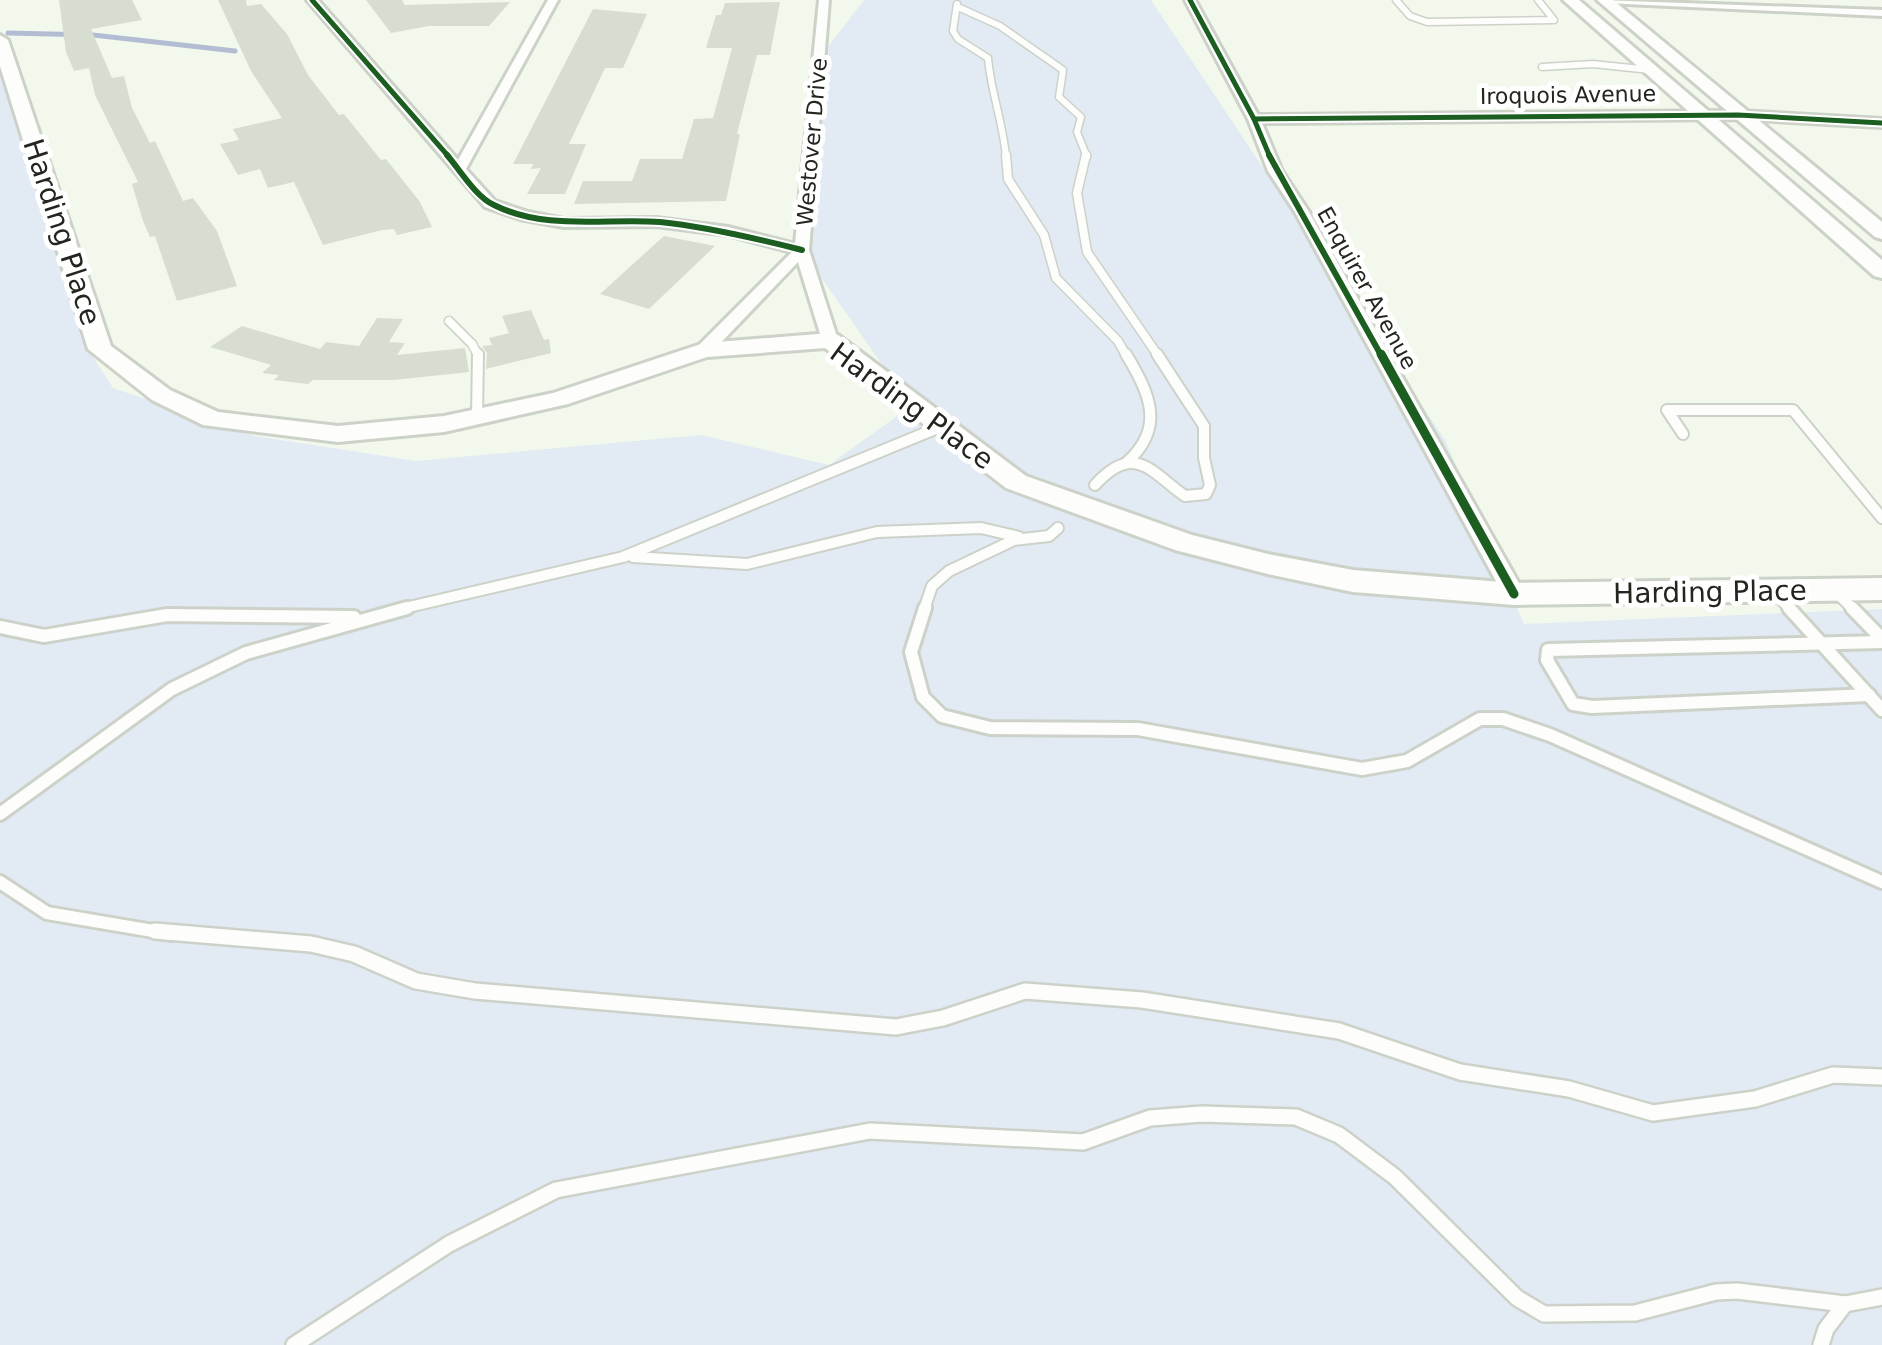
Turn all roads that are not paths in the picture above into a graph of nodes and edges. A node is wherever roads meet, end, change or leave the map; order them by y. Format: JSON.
{"nodes":[{"id":1,"x":312,"y":0,"type":"edge"},
{"id":2,"x":553,"y":0,"type":"edge"},
{"id":3,"x":824,"y":0,"type":"edge"},
{"id":4,"x":1190,"y":0,"type":"edge"},
{"id":5,"x":1396,"y":0,"type":"edge"},
{"id":6,"x":1538,"y":0,"type":"edge"},
{"id":7,"x":1570,"y":0,"type":"edge"},
{"id":8,"x":1604,"y":0,"type":"edge"},
{"id":9,"x":958,"y":4,"type":"edge"},
{"id":10,"x":1882,"y":13,"type":"edge"},
{"id":11,"x":0,"y":40,"type":"edge"},
{"id":12,"x":1542,"y":67,"type":"dead end"},
{"id":13,"x":1650,"y":70,"type":"junction"},
{"id":14,"x":1700,"y":115,"type":"junction"},
{"id":15,"x":1738,"y":115,"type":"junction"},
{"id":16,"x":1254,"y":120,"type":"junction"},
{"id":17,"x":1882,"y":123,"type":"edge"},
{"id":18,"x":461,"y":167,"type":"junction"},
{"id":19,"x":1882,"y":233,"type":"edge"},
{"id":20,"x":802,"y":250,"type":"junction"},
{"id":21,"x":1882,"y":272,"type":"edge"},
{"id":22,"x":449,"y":320,"type":"dead end"},
{"id":23,"x":830,"y":340,"type":"junction"},
{"id":24,"x":704,"y":350,"type":"junction"},
{"id":25,"x":477,"y":417,"type":"junction"},
{"id":26,"x":940,"y":427,"type":"junction"},
{"id":27,"x":1684,"y":434,"type":"dead end"},
{"id":28,"x":1120,"y":467,"type":"junction"},
{"id":29,"x":1095,"y":484,"type":"dead end"},
{"id":30,"x":1882,"y":518,"type":"edge"},
{"id":31,"x":1058,"y":528,"type":"dead end"},
{"id":32,"x":1028,"y":538,"type":"junction"},
{"id":33,"x":624,"y":557,"type":"junction"},
{"id":34,"x":1882,"y":589,"type":"edge"},
{"id":35,"x":1835,"y":590,"type":"junction"},
{"id":36,"x":1774,"y":592,"type":"junction"},
{"id":37,"x":1514,"y":594,"type":"junction"},
{"id":38,"x":368,"y":617,"type":"junction"},
{"id":39,"x":0,"y":627,"type":"edge"},
{"id":40,"x":1882,"y":640,"type":"edge"},
{"id":41,"x":1821,"y":642,"type":"junction"},
{"id":42,"x":1869,"y":695,"type":"junction"},
{"id":43,"x":1882,"y":710,"type":"edge"},
{"id":44,"x":0,"y":814,"type":"edge"},
{"id":45,"x":0,"y":882,"type":"edge"},
{"id":46,"x":1882,"y":882,"type":"edge"},
{"id":47,"x":1882,"y":1078,"type":"edge"},
{"id":48,"x":1882,"y":1297,"type":"edge"},
{"id":49,"x":1845,"y":1304,"type":"junction"},
{"id":50,"x":294,"y":1345,"type":"edge"},
{"id":51,"x":1821,"y":1345,"type":"edge"}],
"edges":[{"from":1,"to":18,"type":"street"},
{"from":2,"to":18,"type":"street"},
{"from":3,"to":20,"type":"street","name":"Westover Drive"},
{"from":4,"to":16,"type":"street","name":"Enquirer Avenue"},
{"from":5,"to":6,"type":"lane"},
{"from":7,"to":8,"type":"main road"},
{"from":7,"to":13,"type":"main road"},
{"from":8,"to":10,"type":"street"},
{"from":8,"to":15,"type":"main road"},
{"from":9,"to":28,"type":"lane"},
{"from":9,"to":28,"type":"lane"},
{"from":11,"to":25,"type":"main road","name":"Harding Place"},
{"from":12,"to":13,"type":"lane"},
{"from":13,"to":14,"type":"main road"},
{"from":14,"to":15,"type":"street","name":"Iroquois Avenue"},
{"from":14,"to":16,"type":"street","name":"Iroquois Avenue"},
{"from":14,"to":21,"type":"main road"},
{"from":15,"to":17,"type":"street","name":"Iroquois Avenue"},
{"from":15,"to":19,"type":"main road"},
{"from":16,"to":37,"type":"street","name":"Enquirer Avenue"},
{"from":18,"to":20,"type":"street"},
{"from":20,"to":23,"type":"street","name":"Westover Drive"},
{"from":20,"to":24,"type":"street"},
{"from":22,"to":25,"type":"lane"},
{"from":23,"to":24,"type":"main road","name":"Harding Place"},
{"from":23,"to":26,"type":"main road","name":"Harding Place"},
{"from":24,"to":25,"type":"main road","name":"Harding Place"},
{"from":26,"to":33,"type":"lane"},
{"from":26,"to":37,"type":"main road","name":"Harding Place"},
{"from":27,"to":30,"type":"lane"},
{"from":28,"to":29,"type":"lane"},
{"from":31,"to":32,"type":"lane"},
{"from":32,"to":33,"type":"lane"},
{"from":32,"to":46,"type":"lane"},
{"from":33,"to":38,"type":"lane"},
{"from":34,"to":35,"type":"main road","name":"Harding Place"},
{"from":35,"to":36,"type":"main road","name":"Harding Place"},
{"from":35,"to":40,"type":"lane"},
{"from":36,"to":37,"type":"main road","name":"Harding Place"},
{"from":36,"to":41,"type":"lane"},
{"from":38,"to":39,"type":"lane"},
{"from":38,"to":44,"type":"lane"},
{"from":40,"to":41,"type":"lane"},
{"from":41,"to":42,"type":"lane"},
{"from":41,"to":42,"type":"lane"},
{"from":42,"to":43,"type":"lane"},
{"from":45,"to":47,"type":"lane"},
{"from":48,"to":49,"type":"lane"},
{"from":49,"to":50,"type":"lane"},
{"from":49,"to":51,"type":"lane"}]}
